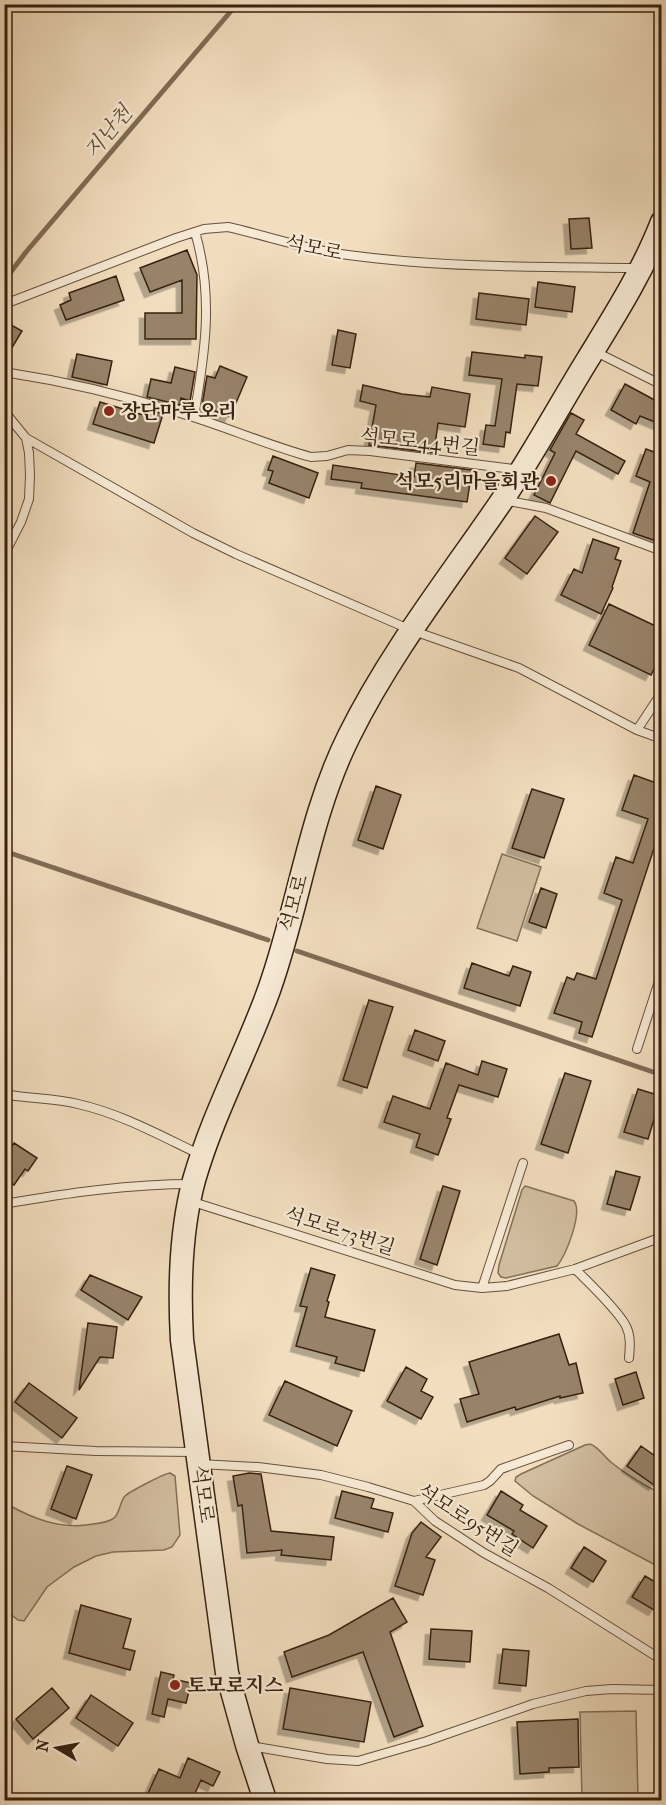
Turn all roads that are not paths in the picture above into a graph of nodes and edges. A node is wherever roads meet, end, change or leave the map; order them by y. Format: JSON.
{"nodes":[{"id":1,"x":662,"y":222,"type":"edge"},
{"id":2,"x":195,"y":232,"type":"junction"},
{"id":3,"x":640,"y":268,"type":"junction"},
{"id":4,"x":4,"y":306,"type":"edge"},
{"id":5,"x":593,"y":351,"type":"junction"},
{"id":6,"x":4,"y":372,"type":"edge"},
{"id":7,"x":662,"y":386,"type":"edge"},
{"id":8,"x":4,"y":411,"type":"edge"},
{"id":9,"x":194,"y":417,"type":"junction"},
{"id":10,"x":26,"y":438,"type":"junction"},
{"id":11,"x":521,"y":470,"type":"junction"},
{"id":12,"x":503,"y":499,"type":"junction"},
{"id":13,"x":662,"y":551,"type":"edge"},
{"id":14,"x":4,"y":555,"type":"edge"},
{"id":15,"x":411,"y":630,"type":"junction"},
{"id":16,"x":662,"y":692,"type":"edge"},
{"id":17,"x":637,"y":730,"type":"junction"},
{"id":18,"x":662,"y":739,"type":"edge"},
{"id":19,"x":662,"y":972,"type":"edge"},
{"id":20,"x":637,"y":1049,"type":"dead end"},
{"id":21,"x":4,"y":1094,"type":"edge"},
{"id":22,"x":202,"y":1155,"type":"junction"},
{"id":23,"x":523,"y":1162,"type":"dead end"},
{"id":24,"x":192,"y":1192,"type":"junction"},
{"id":25,"x":4,"y":1204,"type":"edge"},
{"id":26,"x":662,"y":1237,"type":"edge"},
{"id":27,"x":575,"y":1269,"type":"junction"},
{"id":28,"x":482,"y":1288,"type":"junction"},
{"id":29,"x":630,"y":1358,"type":"dead end"},
{"id":30,"x":569,"y":1444,"type":"dead end"},
{"id":31,"x":4,"y":1446,"type":"edge"},
{"id":32,"x":198,"y":1458,"type":"junction"},
{"id":33,"x":414,"y":1501,"type":"junction"},
{"id":34,"x":662,"y":1660,"type":"edge"},
{"id":35,"x":662,"y":1690,"type":"edge"},
{"id":36,"x":247,"y":1745,"type":"junction"},
{"id":37,"x":4,"y":1796,"type":"edge"},
{"id":38,"x":10,"y":1800,"type":"edge"},
{"id":39,"x":265,"y":1800,"type":"edge"}],
"edges":[{"from":1,"to":3,"type":"street","name":"석모로"},
{"from":2,"to":3,"type":"lane","name":"석모로"},
{"from":2,"to":4,"type":"lane","name":"석모로"},
{"from":2,"to":9,"type":"lane"},
{"from":3,"to":5,"type":"street","name":"석모로"},
{"from":5,"to":7,"type":"lane"},
{"from":5,"to":11,"type":"street","name":"석모로"},
{"from":6,"to":9,"type":"lane","name":"석모로44번길"},
{"from":8,"to":10,"type":"lane"},
{"from":9,"to":11,"type":"lane","name":"석모로44번길"},
{"from":10,"to":14,"type":"lane"},
{"from":10,"to":15,"type":"lane"},
{"from":11,"to":12,"type":"street","name":"석모로"},
{"from":12,"to":13,"type":"lane"},
{"from":12,"to":15,"type":"street","name":"석모로"},
{"from":15,"to":17,"type":"lane"},
{"from":15,"to":22,"type":"street","name":"석모로"},
{"from":16,"to":17,"type":"lane"},
{"from":17,"to":18,"type":"lane"},
{"from":19,"to":20,"type":"lane"},
{"from":21,"to":22,"type":"lane"},
{"from":22,"to":24,"type":"street","name":"석모로"},
{"from":23,"to":28,"type":"lane"},
{"from":24,"to":25,"type":"lane"},
{"from":24,"to":28,"type":"lane","name":"석모로73번길"},
{"from":24,"to":32,"type":"street","name":"석모로"},
{"from":26,"to":27,"type":"lane","name":"석모로73번길"},
{"from":27,"to":28,"type":"lane","name":"석모로73번길"},
{"from":27,"to":29,"type":"lane"},
{"from":30,"to":33,"type":"lane"},
{"from":31,"to":32,"type":"lane","name":"석모로95번길"},
{"from":32,"to":33,"type":"lane","name":"석모로95번길"},
{"from":32,"to":36,"type":"street","name":"석모로"},
{"from":33,"to":34,"type":"lane","name":"석모로95번길"},
{"from":35,"to":36,"type":"lane"},
{"from":36,"to":39,"type":"street","name":"석모로"},
{"from":37,"to":38,"type":"lane"}]}
